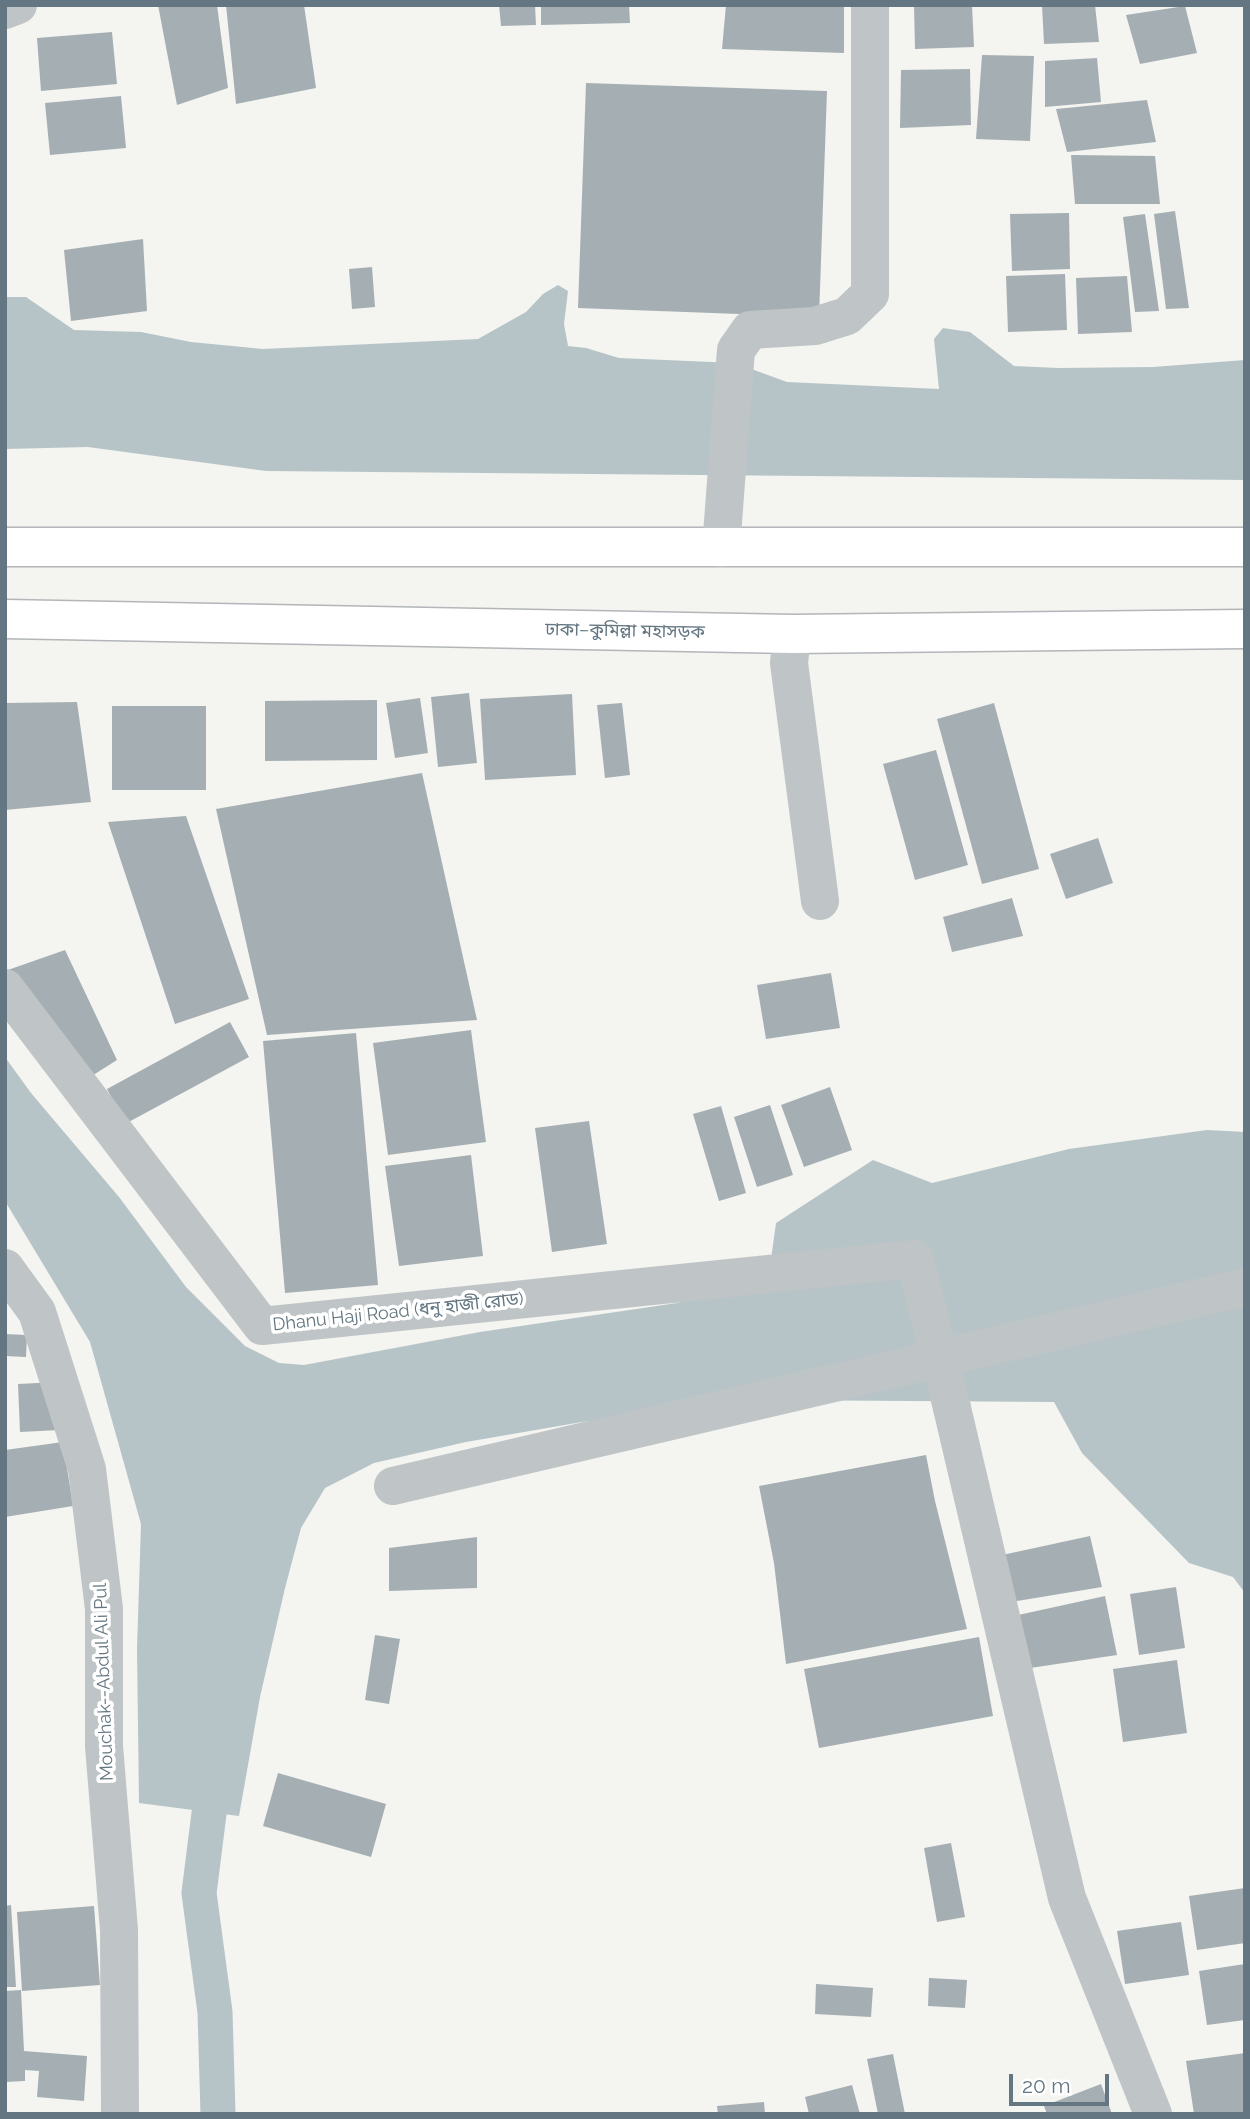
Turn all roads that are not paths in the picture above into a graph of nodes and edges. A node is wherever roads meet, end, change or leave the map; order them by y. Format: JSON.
{"nodes":[{"id":1,"x":18,"y":5,"type":"edge"},
{"id":2,"x":870,"y":5,"type":"edge"},
{"id":3,"x":5,"y":10,"type":"edge"},
{"id":4,"x":5,"y":547,"type":"edge"},
{"id":5,"x":1245,"y":547,"type":"edge"},
{"id":6,"x":721,"y":548,"type":"junction"},
{"id":7,"x":5,"y":619,"type":"edge"},
{"id":8,"x":1245,"y":629,"type":"edge"},
{"id":9,"x":792,"y":634,"type":"junction"},
{"id":10,"x":820,"y":901,"type":"dead end"},
{"id":11,"x":5,"y":988,"type":"edge"},
{"id":12,"x":5,"y":1268,"type":"edge"},
{"id":13,"x":1245,"y":1287,"type":"edge"},
{"id":14,"x":21,"y":1313,"type":"edge"},
{"id":15,"x":393,"y":1486,"type":"dead end"},
{"id":16,"x":120,"y":2114,"type":"edge"},
{"id":17,"x":1153,"y":2114,"type":"edge"}],
"edges":[{"from":1,"to":3,"type":"street"},
{"from":2,"to":6,"type":"street"},
{"from":4,"to":6,"type":"highway"},
{"from":5,"to":6,"type":"highway"},
{"from":7,"to":9,"type":"highway","name":"ঢাকা–কুমিল্লা মহাসড়ক"},
{"from":8,"to":9,"type":"highway","name":"ঢাকা–কুমিল্লা মহাসড়ক"},
{"from":9,"to":10,"type":"street"},
{"from":11,"to":17,"type":"street","name":"Dhanu Haji Road (ধনু হাজী রোড)","bridge":true},
{"from":12,"to":14,"type":"street","name":"Mouchak--Abdul Ali Pul"},
{"from":13,"to":15,"type":"street"},
{"from":14,"to":16,"type":"street","name":"Mouchak--Abdul Ali Pul"}]}
